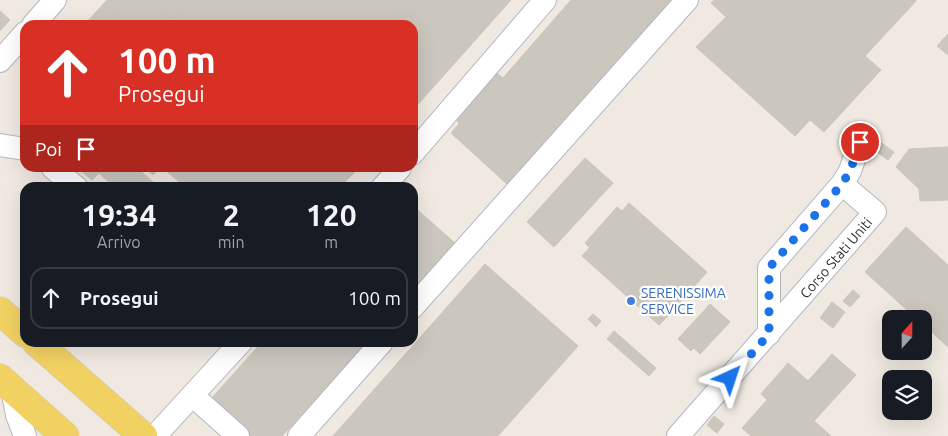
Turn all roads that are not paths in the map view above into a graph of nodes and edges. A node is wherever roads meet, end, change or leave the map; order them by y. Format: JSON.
{"nodes":[{"id":1,"x":55,"y":0,"type":"edge"},
{"id":2,"x":545,"y":0,"type":"edge"},
{"id":3,"x":687,"y":0,"type":"edge"},
{"id":4,"x":37,"y":20,"type":"edge"},
{"id":5,"x":20,"y":39,"type":"edge"},
{"id":6,"x":0,"y":61,"type":"edge"},
{"id":7,"x":860,"y":142,"type":"dead end"},
{"id":8,"x":0,"y":145,"type":"edge"},
{"id":9,"x":418,"y":147,"type":"edge"},
{"id":10,"x":20,"y":148,"type":"edge"},
{"id":11,"x":58,"y":172,"type":"edge"},
{"id":12,"x":396,"y":172,"type":"edge"},
{"id":13,"x":70,"y":182,"type":"edge"},
{"id":14,"x":387,"y":182,"type":"edge"},
{"id":15,"x":842,"y":184,"type":"junction"},
{"id":16,"x":418,"y":301,"type":"edge"},
{"id":17,"x":0,"y":311,"type":"edge"},
{"id":18,"x":20,"y":329,"type":"edge"},
{"id":19,"x":769,"y":334,"type":"junction"},
{"id":20,"x":42,"y":347,"type":"edge"},
{"id":21,"x":237,"y":347,"type":"edge"},
{"id":22,"x":378,"y":347,"type":"edge"},
{"id":23,"x":6,"y":383,"type":"edge"},
{"id":24,"x":193,"y":396,"type":"junction"},
{"id":25,"x":25,"y":436,"type":"edge"},
{"id":26,"x":65,"y":436,"type":"edge"},
{"id":27,"x":142,"y":436,"type":"edge"},
{"id":28,"x":156,"y":436,"type":"edge"},
{"id":29,"x":238,"y":436,"type":"edge"},
{"id":30,"x":298,"y":436,"type":"edge"},
{"id":31,"x":678,"y":436,"type":"edge"}],
"edges":[{"from":1,"to":4,"type":"street"},
{"from":2,"to":9,"type":"street"},
{"from":3,"to":16,"type":"street"},
{"from":5,"to":6,"type":"street"},
{"from":7,"to":15,"type":"street"},
{"from":8,"to":10,"type":"street"},
{"from":11,"to":13,"type":"street"},
{"from":12,"to":14,"type":"street"},
{"from":15,"to":19,"type":"street"},
{"from":15,"to":19,"type":"street","name":"Corso Stati Uniti"},
{"from":17,"to":18,"type":"main road"},
{"from":19,"to":31,"type":"street","name":"Corso Stati Uniti"},
{"from":20,"to":27,"type":"main road"},
{"from":21,"to":24,"type":"street"},
{"from":22,"to":30,"type":"street"},
{"from":23,"to":25,"type":"street"},
{"from":23,"to":26,"type":"main road"},
{"from":24,"to":28,"type":"street"},
{"from":24,"to":29,"type":"street"}]}
